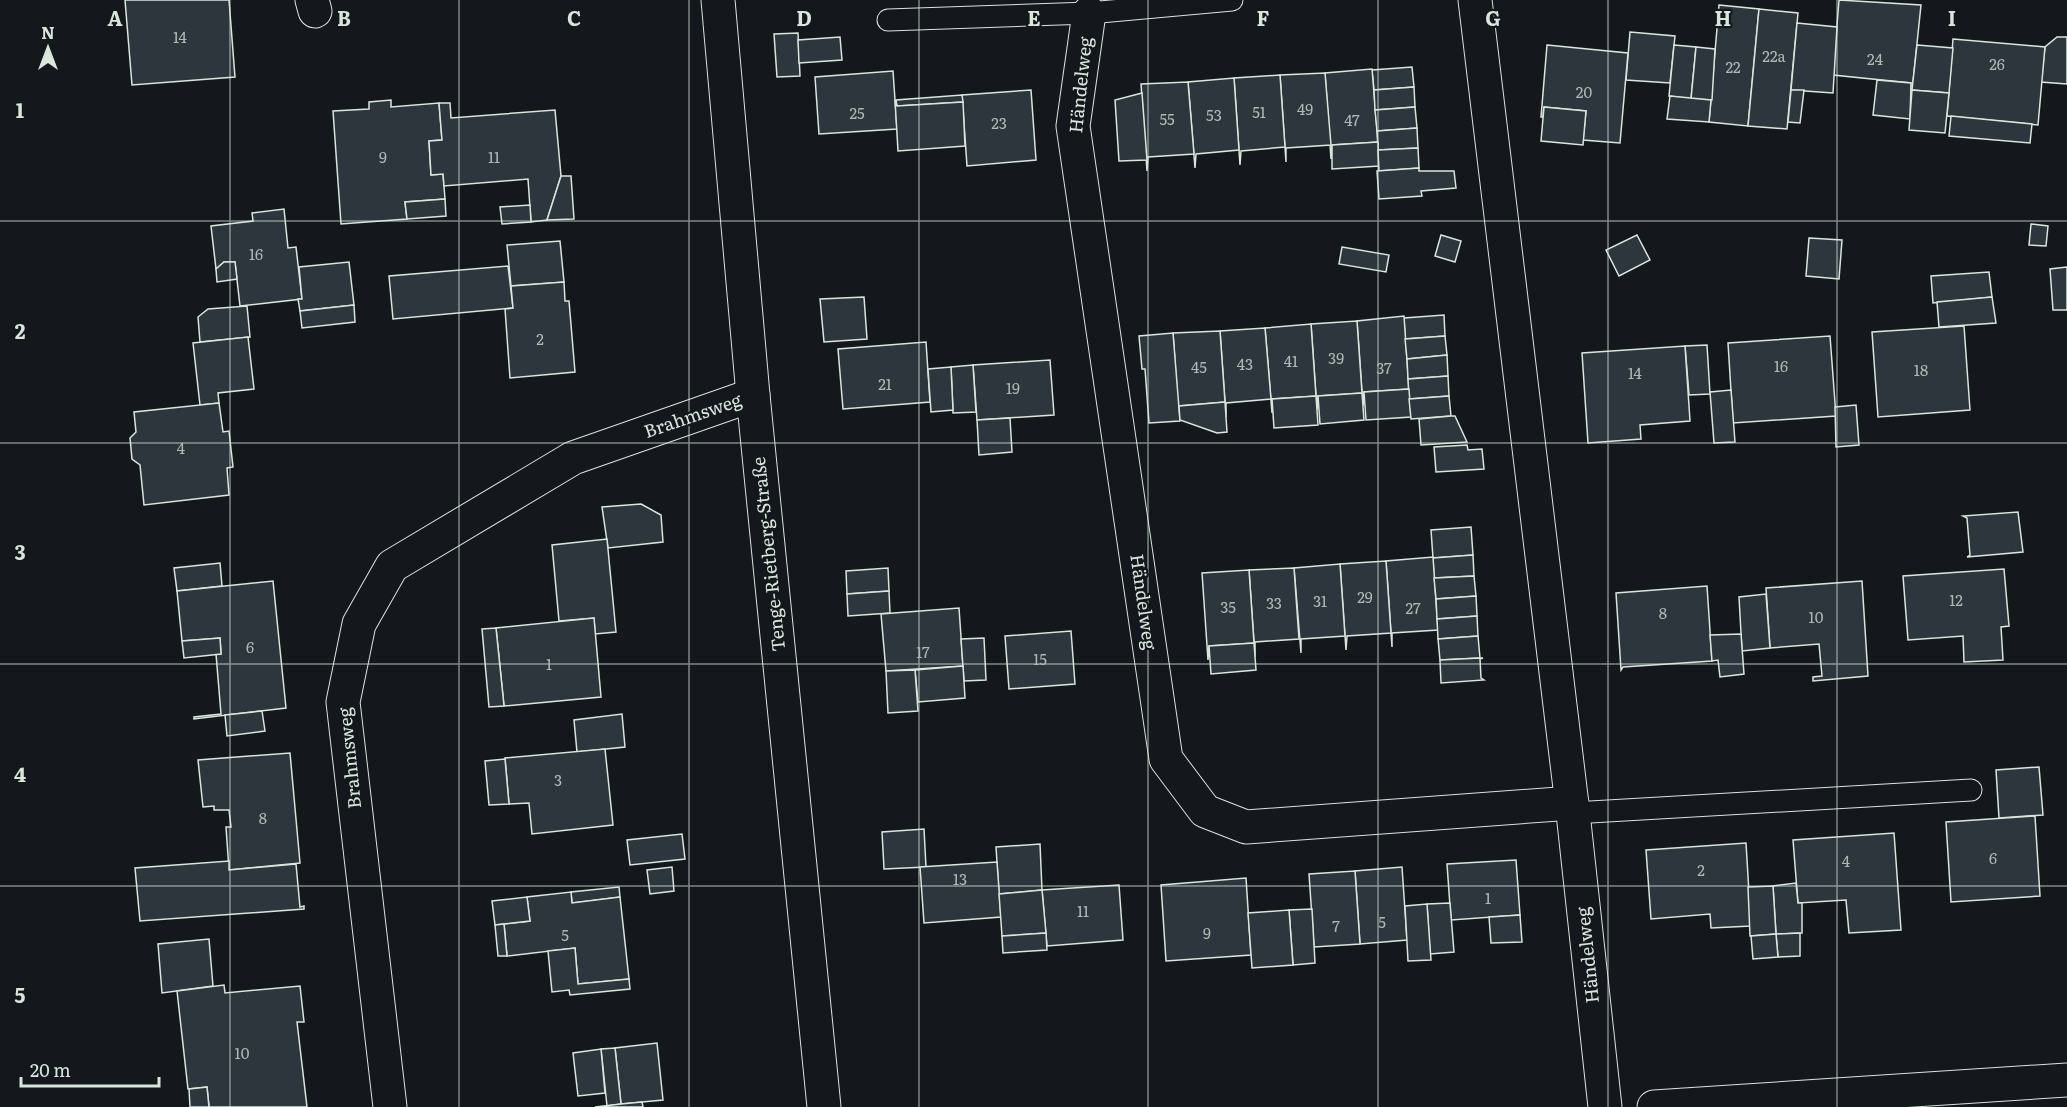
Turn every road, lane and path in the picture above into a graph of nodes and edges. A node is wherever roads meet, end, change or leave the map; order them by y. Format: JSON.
{"nodes":[{"id":1,"x":718,"y":0,"type":"edge"},
{"id":2,"x":1232,"y":0,"type":"edge"},
{"id":3,"x":1475,"y":0,"type":"edge"},
{"id":4,"x":1089,"y":14,"type":"junction"},
{"id":5,"x":888,"y":20,"type":"dead end"},
{"id":6,"x":753,"y":395,"type":"junction"},
{"id":7,"x":1971,"y":790,"type":"dead end"},
{"id":8,"x":1572,"y":808,"type":"junction"},
{"id":9,"x":2067,"y":1080,"type":"edge"},
{"id":10,"x":1939,"y":1098,"type":"edge"},
{"id":11,"x":390,"y":1107,"type":"edge"},
{"id":12,"x":824,"y":1107,"type":"edge"},
{"id":13,"x":1605,"y":1107,"type":"edge"},
{"id":14,"x":1654,"y":1107,"type":"edge"}],
"edges":[{"from":1,"to":6,"type":"street","name":"Tenge-Rietberg-Straße"},
{"from":2,"to":4,"type":"lane","name":"Händelweg"},
{"from":3,"to":8,"type":"street","name":"Händelweg"},
{"from":4,"to":5,"type":"lane","name":"Händelweg"},
{"from":4,"to":8,"type":"street","name":"Händelweg"},
{"from":6,"to":11,"type":"street","name":"Brahmsweg"},
{"from":6,"to":12,"type":"street","name":"Tenge-Rietberg-Straße"},
{"from":7,"to":8,"type":"lane"},
{"from":8,"to":13,"type":"street","name":"Händelweg"},
{"from":9,"to":10,"type":"street"},
{"from":10,"to":14,"type":"street"}]}
